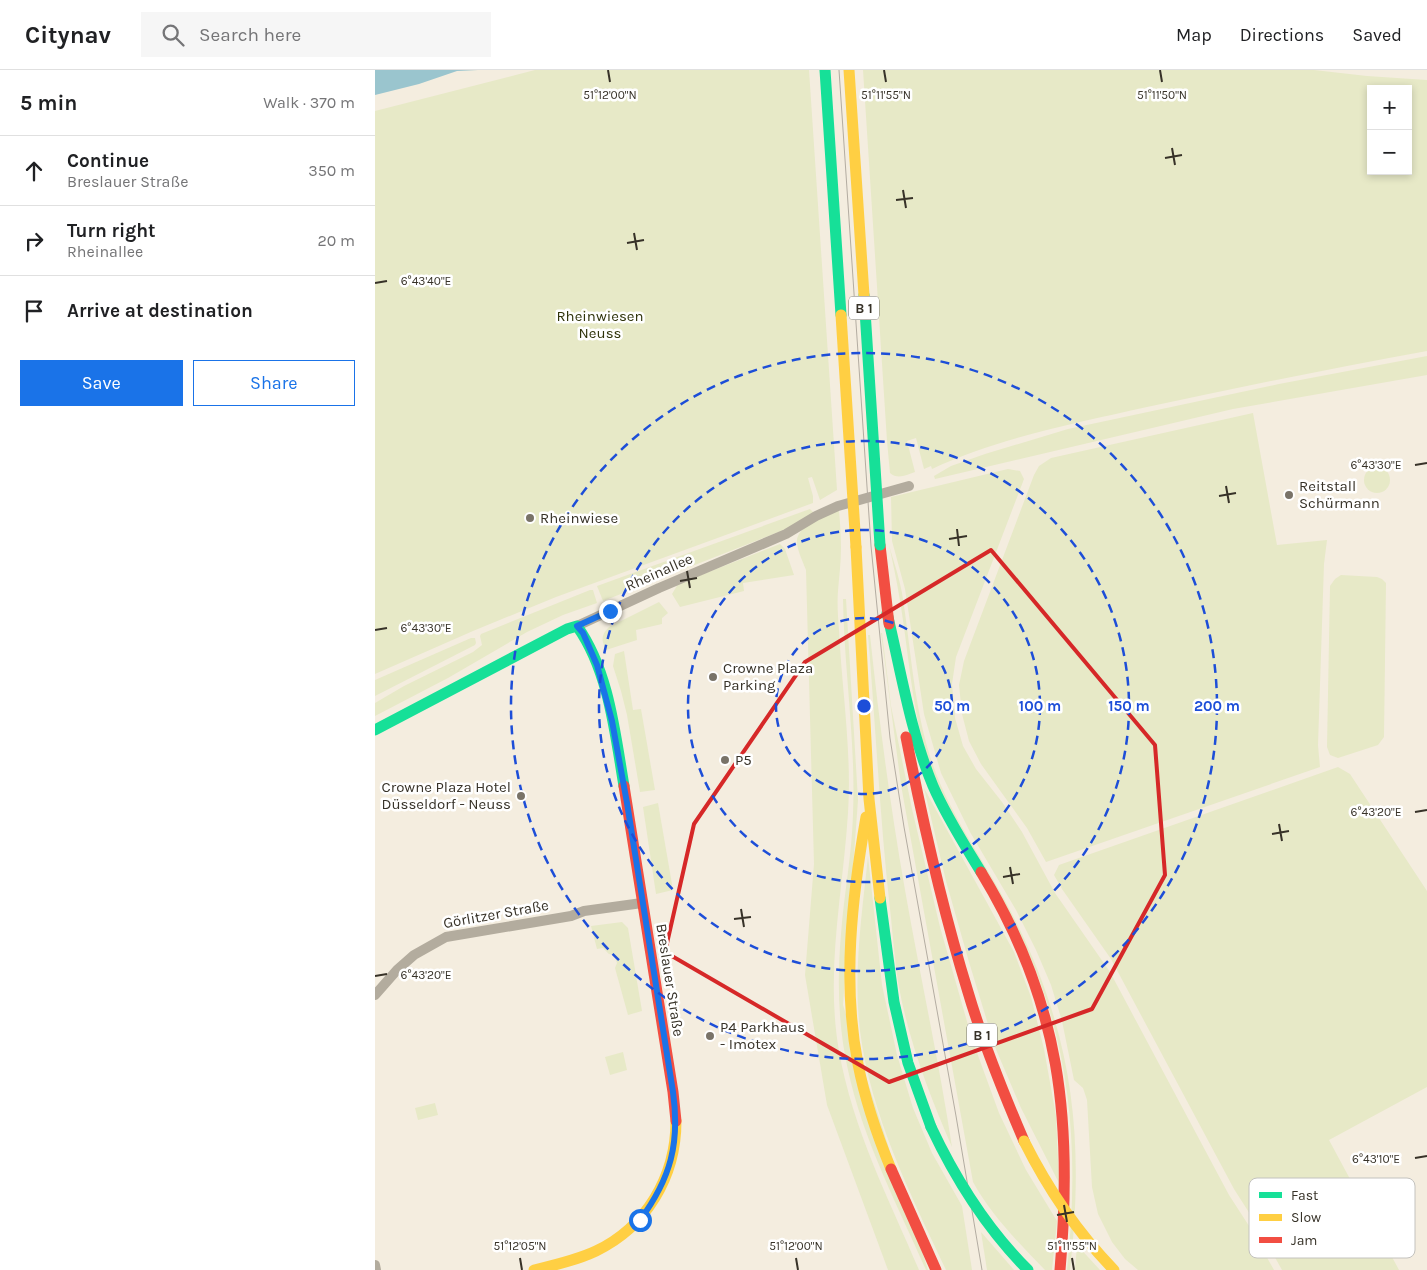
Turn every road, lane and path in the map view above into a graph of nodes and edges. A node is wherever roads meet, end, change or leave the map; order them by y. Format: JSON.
{"nodes":[{"id":1,"x":825,"y":70,"type":"edge"},
{"id":2,"x":849,"y":70,"type":"edge"},
{"id":3,"x":909,"y":486,"type":"dead end"},
{"id":4,"x":887,"y":613,"type":"junction"},
{"id":5,"x":577,"y":626,"type":"junction"},
{"id":6,"x":375,"y":730,"type":"edge"},
{"id":7,"x":869,"y":799,"type":"junction"},
{"id":8,"x":642,"y":903,"type":"junction"},
{"id":9,"x":375,"y":995,"type":"edge"},
{"id":10,"x":375,"y":1265,"type":"edge"},
{"id":11,"x":376,"y":1270,"type":"edge"},
{"id":12,"x":534,"y":1270,"type":"edge"},
{"id":13,"x":937,"y":1270,"type":"edge"},
{"id":14,"x":1028,"y":1270,"type":"edge"},
{"id":15,"x":1060,"y":1270,"type":"edge"},
{"id":16,"x":1114,"y":1270,"type":"edge"}],
"edges":[{"from":1,"to":7,"type":"main road","number":"B 1","bridge":true},
{"from":2,"to":4,"type":"main road","number":"B 1","bridge":true},
{"from":3,"to":5,"type":"street","name":"Rheinallee"},
{"from":4,"to":15,"type":"main road"},
{"from":4,"to":16,"type":"main road","number":"B 1","bridge":true},
{"from":5,"to":6,"type":"main road","name":"Rheinallee"},
{"from":5,"to":8,"type":"main road","name":"Breslauer Straße"},
{"from":7,"to":13,"type":"main road"},
{"from":7,"to":14,"type":"main road","number":"B 1","bridge":true},
{"from":8,"to":9,"type":"street","name":"Görlitzer Straße"},
{"from":8,"to":12,"type":"main road","name":"Breslauer Straße"},
{"from":10,"to":11,"type":"street"}]}
